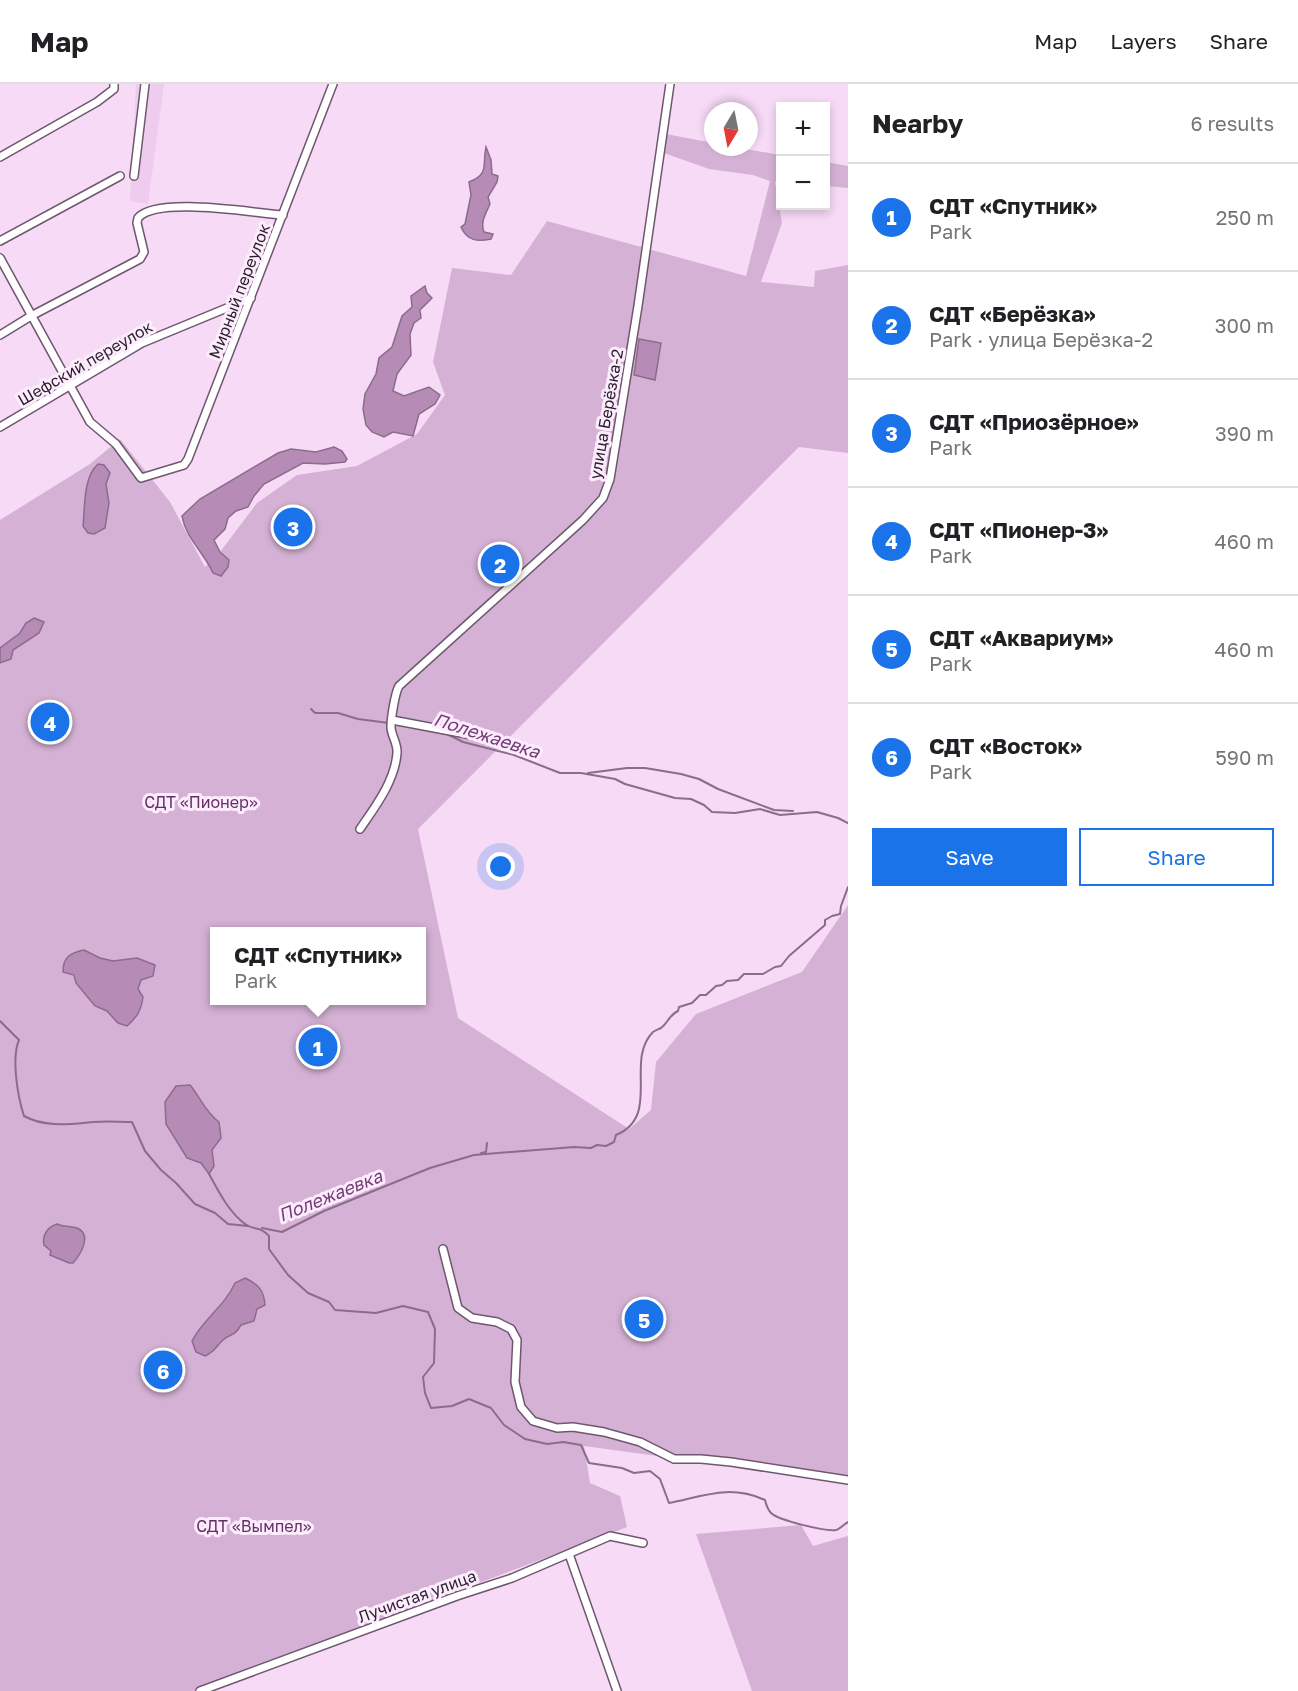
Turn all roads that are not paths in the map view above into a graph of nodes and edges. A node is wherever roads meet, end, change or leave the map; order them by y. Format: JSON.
{"nodes":[{"id":1,"x":114,"y":84,"type":"edge"},
{"id":2,"x":145,"y":84,"type":"edge"},
{"id":3,"x":333,"y":84,"type":"edge"},
{"id":4,"x":670,"y":84,"type":"edge"},
{"id":5,"x":0,"y":157,"type":"edge"},
{"id":6,"x":120,"y":176,"type":"dead end"},
{"id":7,"x":134,"y":176,"type":"dead end"},
{"id":8,"x":283,"y":215,"type":"junction"},
{"id":9,"x":0,"y":241,"type":"edge"},
{"id":10,"x":0,"y":258,"type":"edge"},
{"id":11,"x":251,"y":298,"type":"junction"},
{"id":12,"x":31,"y":316,"type":"junction"},
{"id":13,"x":0,"y":335,"type":"edge"},
{"id":14,"x":70,"y":387,"type":"junction"},
{"id":15,"x":0,"y":427,"type":"edge"},
{"id":16,"x":392,"y":720,"type":"junction"},
{"id":17,"x":482,"y":736,"type":"dead end"},
{"id":18,"x":360,"y":829,"type":"dead end"},
{"id":19,"x":443,"y":1249,"type":"dead end"},
{"id":20,"x":848,"y":1480,"type":"edge"},
{"id":21,"x":643,"y":1543,"type":"dead end"},
{"id":22,"x":569,"y":1554,"type":"junction"},
{"id":23,"x":200,"y":1691,"type":"edge"},
{"id":24,"x":617,"y":1691,"type":"edge"}],
"edges":[{"from":1,"to":5,"type":"street"},
{"from":2,"to":7,"type":"street"},
{"from":3,"to":8,"type":"street","name":"Мирный переулок"},
{"from":4,"to":16,"type":"street","name":"улица Берёзка-2"},
{"from":6,"to":9,"type":"street"},
{"from":8,"to":11,"type":"street","name":"Мирный переулок"},
{"from":8,"to":12,"type":"street"},
{"from":10,"to":12,"type":"street"},
{"from":11,"to":14,"type":"street","name":"Шефский переулок"},
{"from":11,"to":14,"type":"street","name":"Мирный переулок"},
{"from":12,"to":13,"type":"street"},
{"from":12,"to":14,"type":"street"},
{"from":14,"to":15,"type":"street","name":"Шефский переулок"},
{"from":16,"to":17,"type":"street"},
{"from":16,"to":18,"type":"street","name":"улица Берёзка-2"},
{"from":19,"to":20,"type":"street"},
{"from":21,"to":22,"type":"street","name":"Лучистая улица"},
{"from":22,"to":23,"type":"street","name":"Лучистая улица"},
{"from":22,"to":24,"type":"street"}]}
